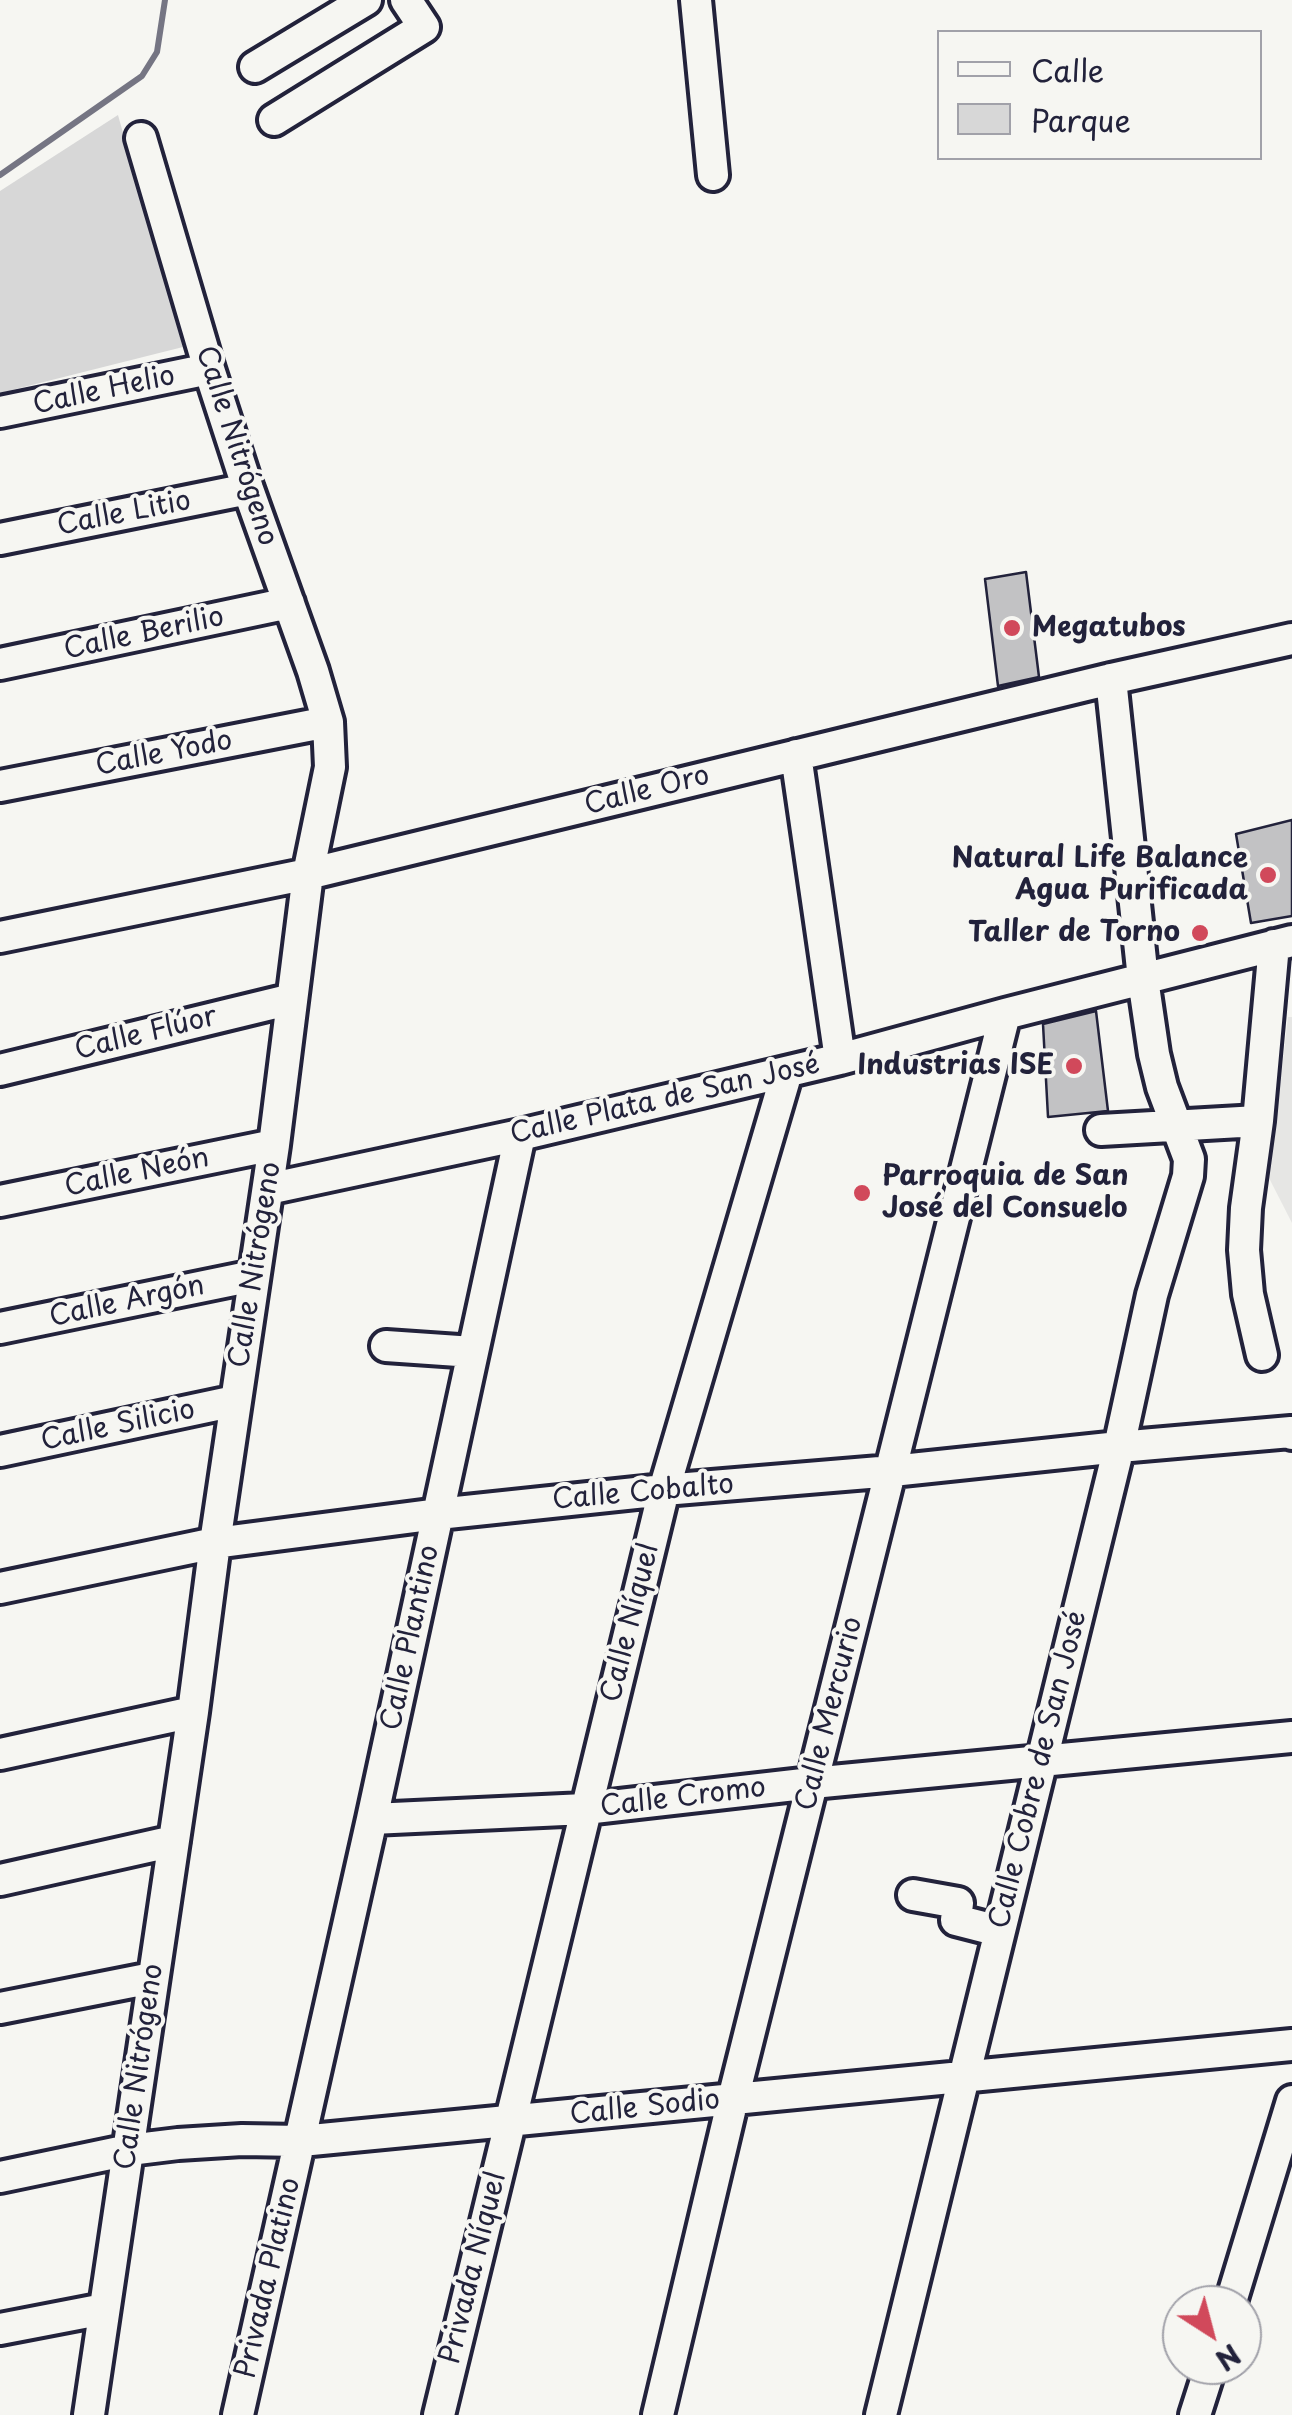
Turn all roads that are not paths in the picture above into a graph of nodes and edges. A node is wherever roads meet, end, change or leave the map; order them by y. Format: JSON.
{"nodes":[{"id":1,"x":366,"y":0,"type":"edge"},
{"id":2,"x":406,"y":0,"type":"edge"},
{"id":3,"x":696,"y":0,"type":"edge"},
{"id":4,"x":255,"y":68,"type":"dead end"},
{"id":5,"x":274,"y":120,"type":"dead end"},
{"id":6,"x":141,"y":138,"type":"dead end"},
{"id":7,"x":713,"y":175,"type":"dead end"},
{"id":8,"x":209,"y":370,"type":"junction"},
{"id":9,"x":0,"y":412,"type":"edge"},
{"id":10,"x":248,"y":489,"type":"junction"},
{"id":11,"x":0,"y":539,"type":"edge"},
{"id":12,"x":289,"y":603,"type":"junction"},
{"id":13,"x":1292,"y":638,"type":"edge"},
{"id":14,"x":0,"y":664,"type":"edge"},
{"id":15,"x":1110,"y":679,"type":"junction"},
{"id":16,"x":328,"y":722,"type":"junction"},
{"id":17,"x":796,"y":755,"type":"junction"},
{"id":18,"x":0,"y":786,"type":"edge"},
{"id":19,"x":308,"y":874,"type":"junction"},
{"id":20,"x":0,"y":937,"type":"edge"},
{"id":21,"x":1283,"y":943,"type":"edge"},
{"id":22,"x":1144,"y":979,"type":"junction"},
{"id":23,"x":292,"y":999,"type":"junction"},
{"id":24,"x":1006,"y":1014,"type":"junction"},
{"id":25,"x":840,"y":1059,"type":"junction"},
{"id":26,"x":0,"y":1070,"type":"edge"},
{"id":27,"x":786,"y":1072,"type":"junction"},
{"id":28,"x":1258,"y":1121,"type":"junction"},
{"id":29,"x":1177,"y":1127,"type":"junction"},
{"id":30,"x":1101,"y":1130,"type":"dead end"},
{"id":31,"x":520,"y":1134,"type":"junction"},
{"id":32,"x":274,"y":1145,"type":"junction"},
{"id":33,"x":268,"y":1189,"type":"junction"},
{"id":34,"x":0,"y":1201,"type":"edge"},
{"id":35,"x":254,"y":1276,"type":"junction"},
{"id":36,"x":0,"y":1328,"type":"edge"},
{"id":37,"x":386,"y":1346,"type":"dead end"},
{"id":38,"x":472,"y":1352,"type":"junction"},
{"id":39,"x":1262,"y":1355,"type":"dead end"},
{"id":40,"x":235,"y":1400,"type":"junction"},
{"id":41,"x":1292,"y":1433,"type":"edge"},
{"id":42,"x":1119,"y":1448,"type":"junction"},
{"id":43,"x":0,"y":1452,"type":"edge"},
{"id":44,"x":892,"y":1471,"type":"junction"},
{"id":45,"x":664,"y":1490,"type":"junction"},
{"id":46,"x":438,"y":1514,"type":"junction"},
{"id":47,"x":214,"y":1542,"type":"junction"},
{"id":48,"x":0,"y":1588,"type":"edge"},
{"id":49,"x":193,"y":1712,"type":"junction"},
{"id":50,"x":1292,"y":1737,"type":"edge"},
{"id":51,"x":0,"y":1754,"type":"edge"},
{"id":52,"x":1040,"y":1762,"type":"junction"},
{"id":53,"x":812,"y":1783,"type":"junction"},
{"id":54,"x":585,"y":1809,"type":"junction"},
{"id":55,"x":372,"y":1819,"type":"junction"},
{"id":56,"x":174,"y":1840,"type":"junction"},
{"id":57,"x":0,"y":1880,"type":"edge"},
{"id":58,"x":913,"y":1895,"type":"dead end"},
{"id":59,"x":999,"y":1931,"type":"junction"},
{"id":60,"x":152,"y":1978,"type":"junction"},
{"id":61,"x":0,"y":2008,"type":"edge"},
{"id":62,"x":1292,"y":2045,"type":"edge"},
{"id":63,"x":964,"y":2077,"type":"junction"},
{"id":64,"x":734,"y":2098,"type":"junction"},
{"id":65,"x":1292,"y":2100,"type":"edge"},
{"id":66,"x":510,"y":2122,"type":"junction"},
{"id":67,"x":301,"y":2141,"type":"junction"},
{"id":68,"x":129,"y":2150,"type":"junction"},
{"id":69,"x":0,"y":2177,"type":"edge"},
{"id":70,"x":1236,"y":2285,"type":"edge"},
{"id":71,"x":104,"y":2309,"type":"junction"},
{"id":72,"x":0,"y":2329,"type":"edge"},
{"id":73,"x":1205,"y":2385,"type":"edge"},
{"id":74,"x":89,"y":2415,"type":"edge"},
{"id":75,"x":238,"y":2415,"type":"edge"},
{"id":76,"x":439,"y":2415,"type":"edge"},
{"id":77,"x":658,"y":2415,"type":"edge"},
{"id":78,"x":881,"y":2415,"type":"edge"},
{"id":79,"x":1195,"y":2415,"type":"edge"}],
"edges":[{"from":1,"to":4,"type":"street"},
{"from":2,"to":5,"type":"street"},
{"from":3,"to":7,"type":"street"},
{"from":6,"to":8,"type":"street","name":"Calle Nitrógeno"},
{"from":8,"to":9,"type":"street","name":"Calle Helio"},
{"from":8,"to":10,"type":"street","name":"Calle Nitrógeno"},
{"from":10,"to":11,"type":"street","name":"Calle Litio"},
{"from":10,"to":12,"type":"street","name":"Calle Nitrógeno"},
{"from":12,"to":14,"type":"street","name":"Calle Berilio"},
{"from":12,"to":16,"type":"street","name":"Calle Nitrógeno"},
{"from":13,"to":15,"type":"street","name":"Calle Oro"},
{"from":15,"to":17,"type":"street","name":"Calle Oro"},
{"from":15,"to":22,"type":"street","name":"Calle Cobre de San José"},
{"from":16,"to":18,"type":"street","name":"Calle Yodo"},
{"from":16,"to":19,"type":"street","name":"Calle Nitrógeno"},
{"from":17,"to":19,"type":"street","name":"Calle Oro"},
{"from":17,"to":25,"type":"street"},
{"from":19,"to":20,"type":"street","name":"Calle Oro"},
{"from":19,"to":23,"type":"street","name":"Calle Nitrógeno"},
{"from":21,"to":22,"type":"street","name":"Calle Plata de San José"},
{"from":21,"to":28,"type":"street"},
{"from":22,"to":24,"type":"street","name":"Calle Plata de San José"},
{"from":22,"to":29,"type":"street","name":"Calle Cobre de San José"},
{"from":23,"to":26,"type":"street","name":"Calle Flúor"},
{"from":23,"to":32,"type":"street","name":"Calle Nitrógeno"},
{"from":24,"to":25,"type":"street","name":"Calle Plata de San José"},
{"from":24,"to":44,"type":"street","name":"Calle Mercurio"},
{"from":25,"to":27,"type":"street","name":"Calle Plata de San José"},
{"from":27,"to":31,"type":"street","name":"Calle Plata de San José"},
{"from":27,"to":45,"type":"street","name":"Calle Níquel"},
{"from":28,"to":29,"type":"street"},
{"from":28,"to":39,"type":"street"},
{"from":29,"to":30,"type":"street"},
{"from":29,"to":42,"type":"street","name":"Calle Cobre de San José"},
{"from":31,"to":33,"type":"street","name":"Calle Plata de San José"},
{"from":31,"to":38,"type":"street","name":"Calle Plantino"},
{"from":32,"to":33,"type":"street","name":"Calle Nitrógeno"},
{"from":32,"to":34,"type":"street","name":"Calle Neón"},
{"from":33,"to":35,"type":"street","name":"Calle Nitrógeno"},
{"from":35,"to":36,"type":"street","name":"Calle Argón"},
{"from":35,"to":40,"type":"street","name":"Calle Nitrógeno"},
{"from":37,"to":38,"type":"street"},
{"from":38,"to":46,"type":"street","name":"Calle Plantino"},
{"from":40,"to":43,"type":"street","name":"Calle Silicio"},
{"from":40,"to":47,"type":"street","name":"Calle Nitrógeno"},
{"from":41,"to":42,"type":"street","name":"Calle Cobalto"},
{"from":42,"to":44,"type":"street","name":"Calle Cobalto"},
{"from":42,"to":52,"type":"street","name":"Calle Cobre de San José"},
{"from":44,"to":45,"type":"street","name":"Calle Cobalto"},
{"from":44,"to":53,"type":"street","name":"Calle Mercurio"},
{"from":45,"to":46,"type":"street","name":"Calle Cobalto"},
{"from":45,"to":54,"type":"street","name":"Calle Níquel"},
{"from":46,"to":47,"type":"street","name":"Calle Cobalto"},
{"from":46,"to":55,"type":"street","name":"Calle Plantino"},
{"from":47,"to":48,"type":"street","name":"Calle Cobalto"},
{"from":47,"to":49,"type":"street","name":"Calle Nitrógeno"},
{"from":49,"to":51,"type":"street"},
{"from":49,"to":56,"type":"street","name":"Calle Nitrógeno"},
{"from":50,"to":52,"type":"street","name":"Calle Cromo"},
{"from":52,"to":53,"type":"street","name":"Calle Cromo"},
{"from":52,"to":59,"type":"street","name":"Calle Cobre de San José"},
{"from":53,"to":54,"type":"street","name":"Calle Cromo"},
{"from":53,"to":64,"type":"street","name":"Calle Mercurio"},
{"from":54,"to":55,"type":"street","name":"Calle Cromo"},
{"from":54,"to":66,"type":"street","name":"Calle Níquel"},
{"from":55,"to":67,"type":"street","name":"Calle Plantino"},
{"from":56,"to":57,"type":"street"},
{"from":56,"to":60,"type":"street","name":"Calle Nitrógeno"},
{"from":58,"to":59,"type":"street"},
{"from":59,"to":63,"type":"street","name":"Calle Cobre de San José"},
{"from":60,"to":61,"type":"street"},
{"from":60,"to":68,"type":"street","name":"Calle Nitrógeno"},
{"from":62,"to":63,"type":"street","name":"Calle Sodio"},
{"from":63,"to":64,"type":"street","name":"Calle Sodio"},
{"from":63,"to":78,"type":"street","name":"Calle Cobre de San José"},
{"from":64,"to":66,"type":"street","name":"Calle Sodio"},
{"from":64,"to":77,"type":"street","name":"Calle Mercurio"},
{"from":65,"to":70,"type":"street"},
{"from":66,"to":67,"type":"street","name":"Calle Sodio"},
{"from":66,"to":76,"type":"street","name":"Privada Níquel"},
{"from":67,"to":68,"type":"street","name":"Calle Sodio"},
{"from":67,"to":75,"type":"street","name":"Privada Platino"},
{"from":68,"to":69,"type":"street","name":"Calle Sodio"},
{"from":68,"to":71,"type":"street","name":"Calle Nitrógeno"},
{"from":71,"to":72,"type":"street"},
{"from":71,"to":74,"type":"street","name":"Calle Nitrógeno"},
{"from":73,"to":79,"type":"street"}]}
